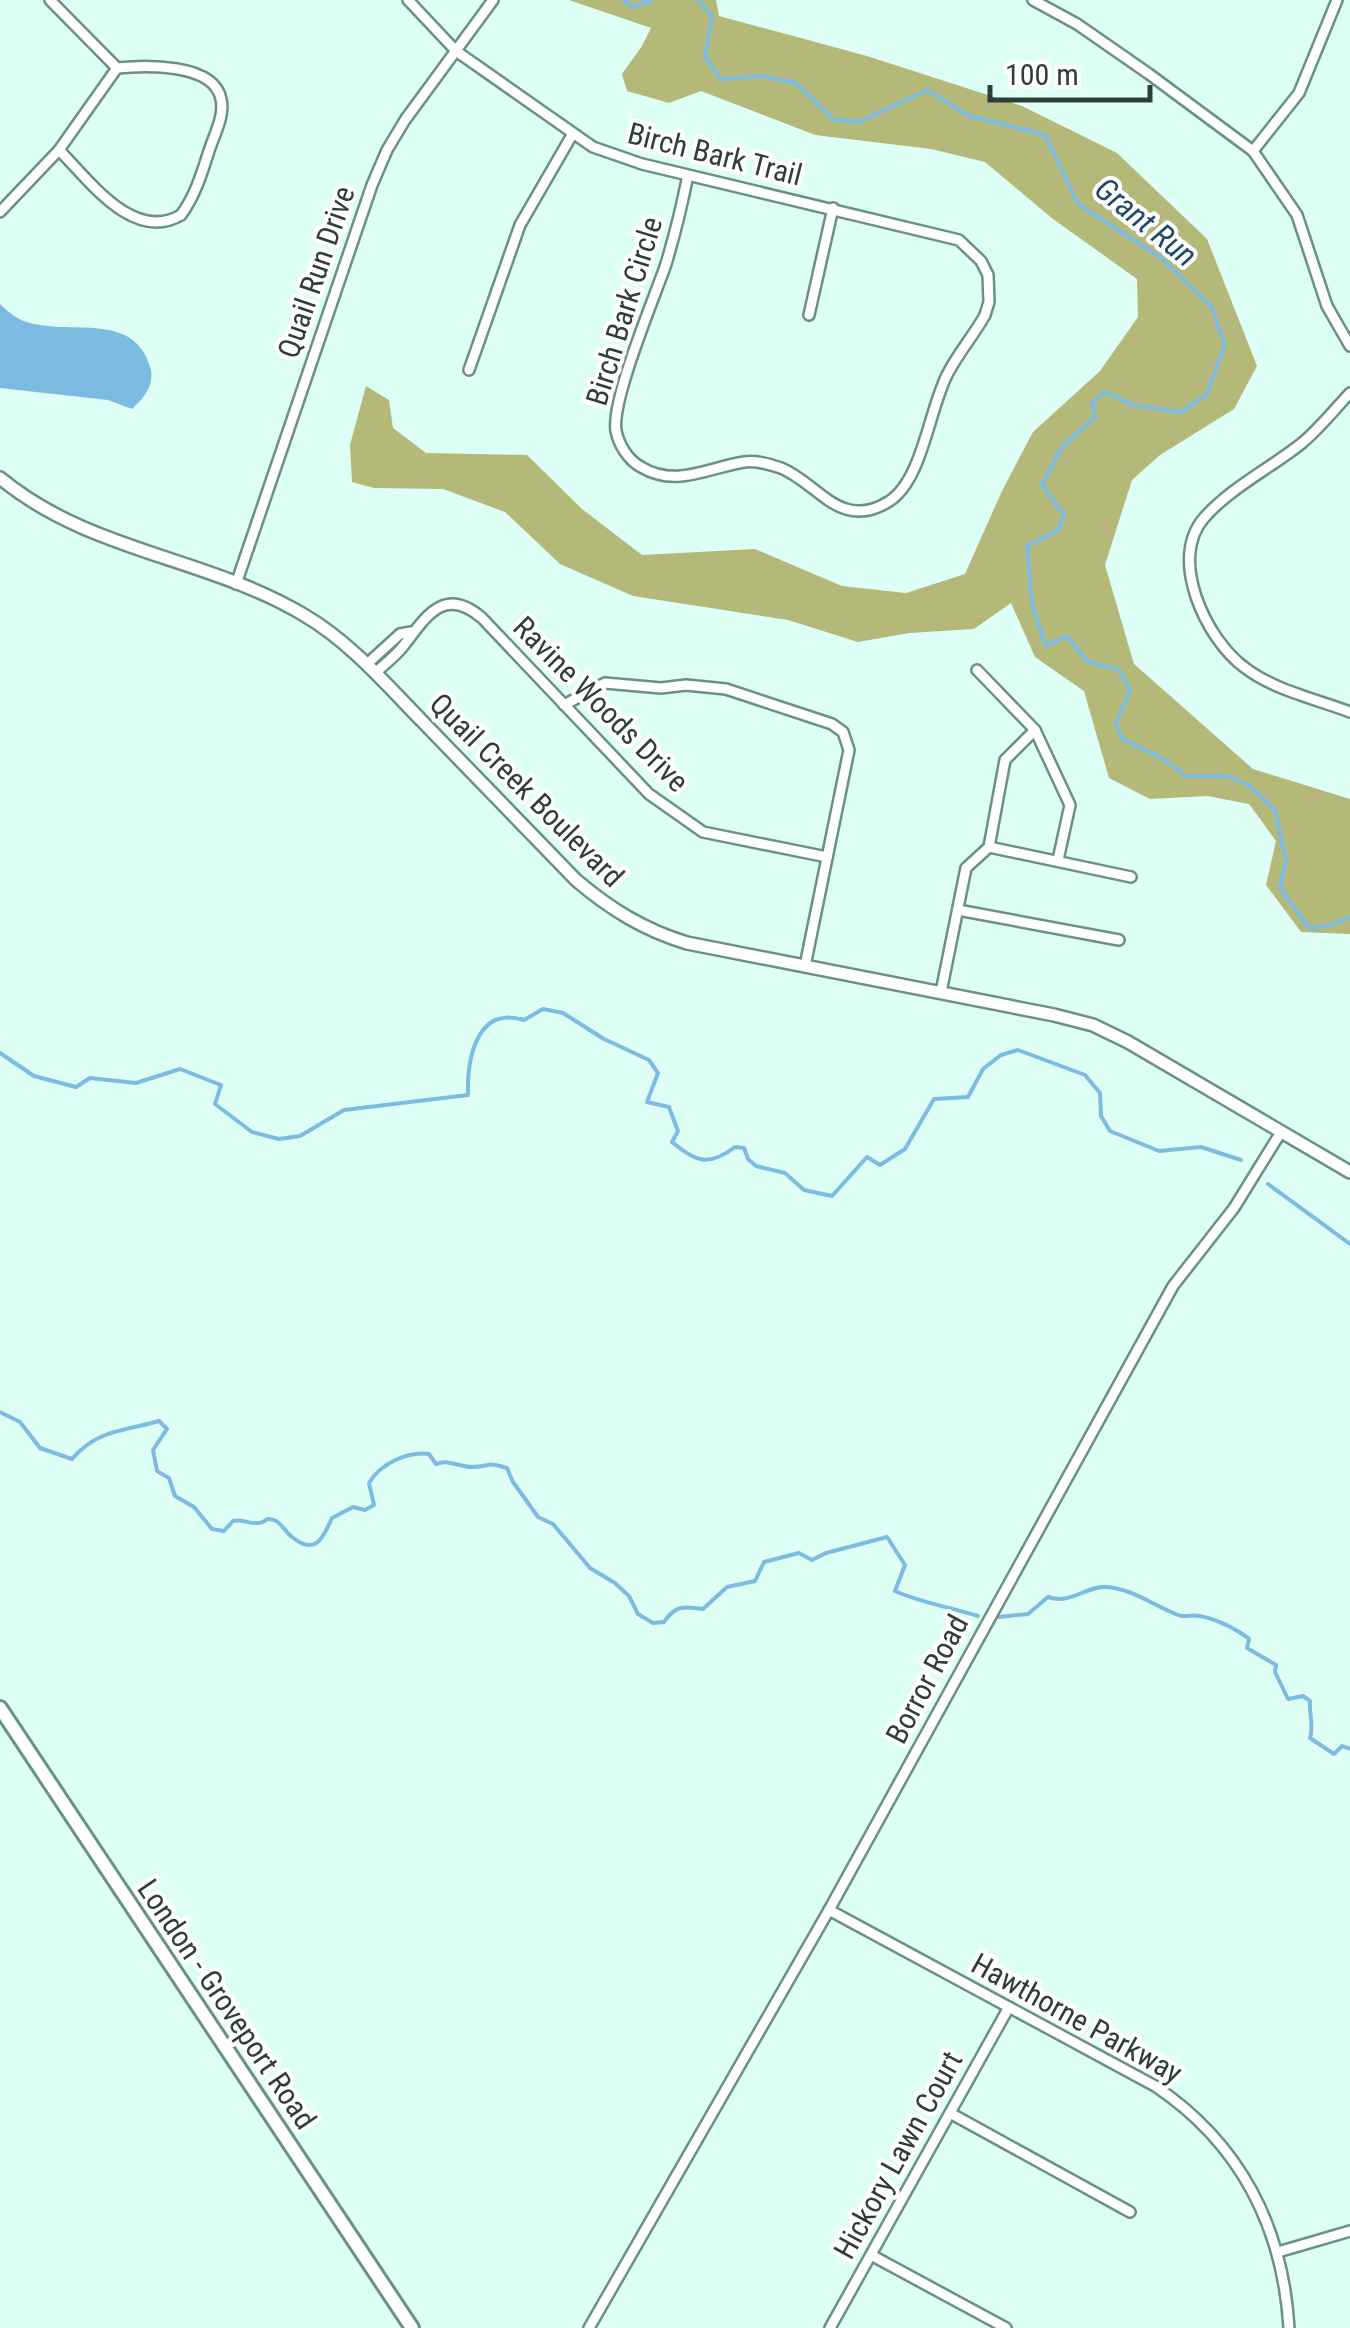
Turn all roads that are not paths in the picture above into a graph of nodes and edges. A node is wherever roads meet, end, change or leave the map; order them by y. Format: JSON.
{"nodes":[{"id":1,"x":50,"y":0,"type":"edge"},
{"id":2,"x":408,"y":0,"type":"edge"},
{"id":3,"x":493,"y":0,"type":"edge"},
{"id":4,"x":1033,"y":0,"type":"edge"},
{"id":5,"x":1337,"y":0,"type":"edge"},
{"id":6,"x":1052,"y":4,"type":"edge"},
{"id":7,"x":456,"y":51,"type":"junction"},
{"id":8,"x":118,"y":68,"type":"junction"},
{"id":9,"x":572,"y":135,"type":"junction"},
{"id":10,"x":58,"y":150,"type":"junction"},
{"id":11,"x":1253,"y":151,"type":"junction"},
{"id":12,"x":688,"y":175,"type":"junction"},
{"id":13,"x":833,"y":208,"type":"junction"},
{"id":14,"x":0,"y":212,"type":"edge"},
{"id":15,"x":808,"y":314,"type":"dead end"},
{"id":16,"x":978,"y":327,"type":"joint"},
{"id":17,"x":1350,"y":346,"type":"edge"},
{"id":18,"x":469,"y":370,"type":"dead end"},
{"id":19,"x":1350,"y":393,"type":"edge"},
{"id":20,"x":0,"y":478,"type":"edge"},
{"id":21,"x":236,"y":584,"type":"junction"},
{"id":22,"x":371,"y":669,"type":"junction"},
{"id":23,"x":977,"y":670,"type":"dead end"},
{"id":24,"x":564,"y":705,"type":"junction"},
{"id":25,"x":1350,"y":712,"type":"edge"},
{"id":26,"x":1035,"y":730,"type":"junction"},
{"id":27,"x":989,"y":847,"type":"junction"},
{"id":28,"x":828,"y":857,"type":"junction"},
{"id":29,"x":1058,"y":860,"type":"junction"},
{"id":30,"x":1131,"y":877,"type":"dead end"},
{"id":31,"x":958,"y":910,"type":"junction"},
{"id":32,"x":1119,"y":940,"type":"dead end"},
{"id":33,"x":806,"y":966,"type":"junction"},
{"id":34,"x":941,"y":992,"type":"junction"},
{"id":35,"x":1280,"y":1132,"type":"junction"},
{"id":36,"x":1350,"y":1172,"type":"edge"},
{"id":37,"x":0,"y":1708,"type":"edge"},
{"id":38,"x":829,"y":1910,"type":"junction"},
{"id":39,"x":1009,"y":2007,"type":"junction"},
{"id":40,"x":950,"y":2113,"type":"junction"},
{"id":41,"x":1130,"y":2212,"type":"dead end"},
{"id":42,"x":1350,"y":2231,"type":"edge"},
{"id":43,"x":1278,"y":2252,"type":"junction"},
{"id":44,"x":871,"y":2254,"type":"junction"},
{"id":45,"x":412,"y":2328,"type":"edge"},
{"id":46,"x":590,"y":2328,"type":"edge"},
{"id":47,"x":830,"y":2328,"type":"edge"},
{"id":48,"x":1006,"y":2328,"type":"edge"},
{"id":49,"x":1289,"y":2328,"type":"edge"}],
"edges":[{"from":1,"to":8,"type":"street"},
{"from":2,"to":7,"type":"street","name":"Birch Bark Trail"},
{"from":3,"to":7,"type":"street","name":"Quail Run Drive"},
{"from":4,"to":6,"type":"street"},
{"from":5,"to":11,"type":"street"},
{"from":6,"to":11,"type":"street"},
{"from":7,"to":9,"type":"street","name":"Birch Bark Trail"},
{"from":7,"to":21,"type":"street","name":"Quail Run Drive"},
{"from":8,"to":10,"type":"street"},
{"from":8,"to":10,"type":"street"},
{"from":9,"to":12,"type":"street","name":"Birch Bark Trail"},
{"from":9,"to":18,"type":"street"},
{"from":10,"to":14,"type":"street"},
{"from":11,"to":17,"type":"street"},
{"from":12,"to":13,"type":"street","name":"Birch Bark Trail"},
{"from":12,"to":16,"type":"street","name":"Birch Bark Circle"},
{"from":13,"to":15,"type":"street"},
{"from":13,"to":16,"type":"street","name":"Birch Bark Trail"},
{"from":19,"to":25,"type":"street"},
{"from":20,"to":21,"type":"street","name":"Quail Creek Boulevard"},
{"from":21,"to":22,"type":"street","name":"Quail Creek Boulevard"},
{"from":22,"to":24,"type":"street","name":"Ravine Woods Drive"},
{"from":22,"to":33,"type":"street","name":"Quail Creek Boulevard"},
{"from":23,"to":26,"type":"street"},
{"from":24,"to":28,"type":"street","name":"Ravine Woods Drive"},
{"from":24,"to":28,"type":"street"},
{"from":26,"to":27,"type":"street"},
{"from":26,"to":29,"type":"street"},
{"from":27,"to":29,"type":"street"},
{"from":27,"to":31,"type":"street"},
{"from":28,"to":33,"type":"street"},
{"from":29,"to":30,"type":"street"},
{"from":31,"to":32,"type":"street"},
{"from":31,"to":34,"type":"street"},
{"from":33,"to":34,"type":"street","name":"Quail Creek Boulevard"},
{"from":34,"to":35,"type":"street","name":"Quail Creek Boulevard"},
{"from":35,"to":36,"type":"street"},
{"from":35,"to":38,"type":"street","name":"Borror Road"},
{"from":37,"to":45,"type":"main road","name":"London - Groveport Road"},
{"from":38,"to":39,"type":"street","name":"Hawthorne Parkway"},
{"from":38,"to":46,"type":"street","name":"Borror Road"},
{"from":39,"to":40,"type":"street","name":"Hickory Lawn Court"},
{"from":39,"to":43,"type":"street","name":"Hawthorne Parkway"},
{"from":40,"to":41,"type":"street"},
{"from":40,"to":44,"type":"street","name":"Hickory Lawn Court"},
{"from":42,"to":43,"type":"street"},
{"from":43,"to":49,"type":"street","name":"Hawthorne Parkway"},
{"from":44,"to":47,"type":"street","name":"Hickory Lawn Court"},
{"from":44,"to":48,"type":"street"}]}
